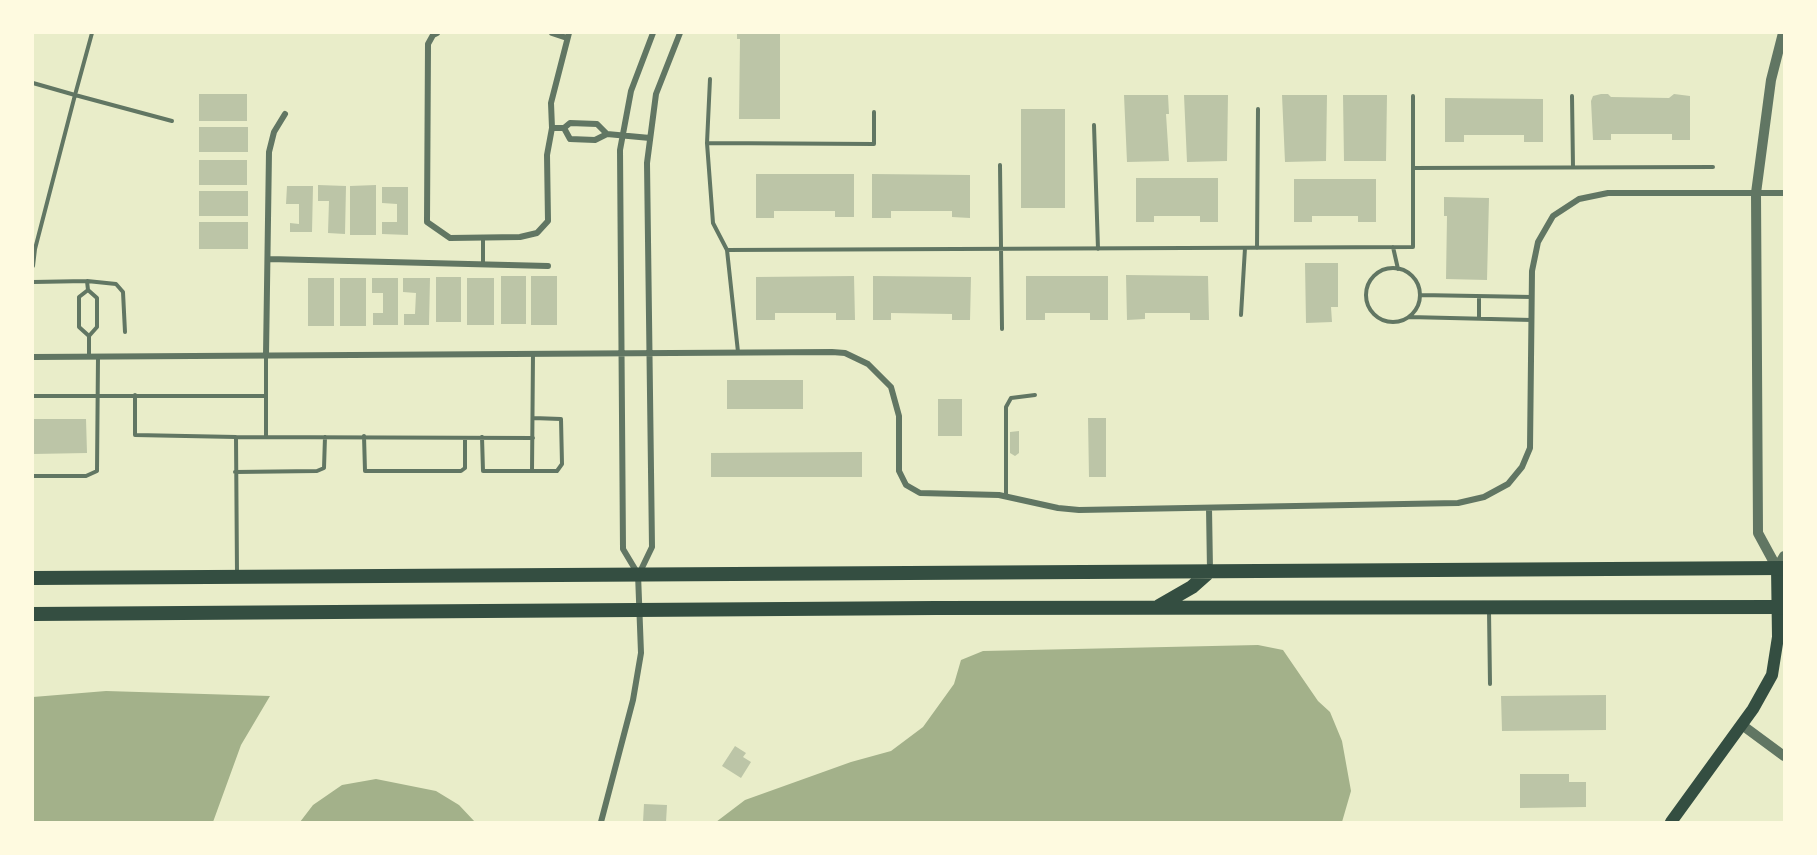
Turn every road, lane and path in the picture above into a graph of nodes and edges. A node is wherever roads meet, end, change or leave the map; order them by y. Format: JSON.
{"nodes":[{"id":1,"x":92,"y":33,"type":"edge"},
{"id":2,"x":437,"y":33,"type":"edge"},
{"id":3,"x":552,"y":33,"type":"edge"},
{"id":4,"x":653,"y":33,"type":"edge"},
{"id":5,"x":680,"y":33,"type":"edge"},
{"id":6,"x":1783,"y":33,"type":"edge"},
{"id":7,"x":568,"y":36,"type":"edge"},
{"id":8,"x":710,"y":79,"type":"dead end"},
{"id":9,"x":33,"y":83,"type":"edge"},
{"id":10,"x":75,"y":95,"type":"junction"},
{"id":11,"x":1413,"y":96,"type":"dead end"},
{"id":12,"x":1572,"y":96,"type":"dead end"},
{"id":13,"x":1258,"y":110,"type":"dead end"},
{"id":14,"x":874,"y":112,"type":"dead end"},
{"id":15,"x":285,"y":114,"type":"dead end"},
{"id":16,"x":172,"y":121,"type":"dead end"},
{"id":17,"x":1094,"y":125,"type":"dead end"},
{"id":18,"x":552,"y":128,"type":"junction"},
{"id":19,"x":564,"y":129,"type":"junction"},
{"id":20,"x":607,"y":134,"type":"junction"},
{"id":21,"x":623,"y":135,"type":"junction"},
{"id":22,"x":650,"y":138,"type":"junction"},
{"id":23,"x":707,"y":143,"type":"junction"},
{"id":24,"x":1000,"y":165,"type":"dead end"},
{"id":25,"x":1573,"y":167,"type":"junction"},
{"id":26,"x":1713,"y":167,"type":"dead end"},
{"id":27,"x":1413,"y":168,"type":"junction"},
{"id":28,"x":1756,"y":193,"type":"junction"},
{"id":29,"x":1784,"y":193,"type":"edge"},
{"id":30,"x":483,"y":237,"type":"junction"},
{"id":31,"x":1393,"y":247,"type":"junction"},
{"id":32,"x":1245,"y":248,"type":"junction"},
{"id":33,"x":1257,"y":248,"type":"junction"},
{"id":34,"x":1003,"y":249,"type":"junction"},
{"id":35,"x":1098,"y":249,"type":"junction"},
{"id":36,"x":727,"y":250,"type":"junction"},
{"id":37,"x":269,"y":259,"type":"junction"},
{"id":38,"x":483,"y":264,"type":"junction"},
{"id":39,"x":33,"y":266,"type":"edge"},
{"id":40,"x":548,"y":266,"type":"dead end"},
{"id":41,"x":1398,"y":269,"type":"junction"},
{"id":42,"x":87,"y":281,"type":"junction"},
{"id":43,"x":33,"y":282,"type":"edge"},
{"id":44,"x":88,"y":290,"type":"junction"},
{"id":45,"x":1420,"y":294,"type":"junction"},
{"id":46,"x":1479,"y":297,"type":"junction"},
{"id":47,"x":1532,"y":297,"type":"junction"},
{"id":48,"x":1241,"y":315,"type":"dead end"},
{"id":49,"x":1408,"y":317,"type":"junction"},
{"id":50,"x":1479,"y":318,"type":"junction"},
{"id":51,"x":1532,"y":320,"type":"junction"},
{"id":52,"x":1002,"y":329,"type":"dead end"},
{"id":53,"x":125,"y":332,"type":"dead end"},
{"id":54,"x":89,"y":336,"type":"junction"},
{"id":55,"x":650,"y":352,"type":"junction"},
{"id":56,"x":738,"y":352,"type":"junction"},
{"id":57,"x":533,"y":353,"type":"junction"},
{"id":58,"x":621,"y":353,"type":"junction"},
{"id":59,"x":266,"y":355,"type":"junction"},
{"id":60,"x":33,"y":357,"type":"edge"},
{"id":61,"x":89,"y":357,"type":"junction"},
{"id":62,"x":99,"y":357,"type":"junction"},
{"id":63,"x":99,"y":395,"type":"junction"},
{"id":64,"x":135,"y":395,"type":"junction"},
{"id":65,"x":1035,"y":395,"type":"dead end"},
{"id":66,"x":33,"y":396,"type":"edge"},
{"id":67,"x":266,"y":396,"type":"junction"},
{"id":68,"x":532,"y":418,"type":"junction"},
{"id":69,"x":266,"y":436,"type":"junction"},
{"id":70,"x":364,"y":436,"type":"junction"},
{"id":71,"x":236,"y":437,"type":"junction"},
{"id":72,"x":325,"y":437,"type":"junction"},
{"id":73,"x":482,"y":437,"type":"junction"},
{"id":74,"x":465,"y":438,"type":"junction"},
{"id":75,"x":532,"y":438,"type":"junction"},
{"id":76,"x":532,"y":471,"type":"junction"},
{"id":77,"x":235,"y":472,"type":"junction"},
{"id":78,"x":33,"y":476,"type":"edge"},
{"id":79,"x":1006,"y":496,"type":"junction"},
{"id":80,"x":1209,"y":508,"type":"junction"},
{"id":81,"x":1784,"y":556,"type":"edge"},
{"id":82,"x":1781,"y":568,"type":"edge"},
{"id":83,"x":1210,"y":571,"type":"junction"},
{"id":84,"x":639,"y":574,"type":"junction"},
{"id":85,"x":237,"y":577,"type":"junction"},
{"id":86,"x":33,"y":578,"type":"edge"},
{"id":87,"x":1157,"y":607,"type":"junction"},
{"id":88,"x":1489,"y":607,"type":"junction"},
{"id":89,"x":1781,"y":607,"type":"edge"},
{"id":90,"x":641,"y":609,"type":"junction"},
{"id":91,"x":33,"y":614,"type":"edge"},
{"id":92,"x":1490,"y":684,"type":"dead end"},
{"id":93,"x":1742,"y":725,"type":"junction"},
{"id":94,"x":1784,"y":756,"type":"edge"},
{"id":95,"x":601,"y":822,"type":"edge"},
{"id":96,"x":1671,"y":822,"type":"edge"}],
"edges":[{"from":1,"to":10,"type":"lane"},
{"from":2,"to":30,"type":"street"},
{"from":3,"to":7,"type":"street"},
{"from":4,"to":21,"type":"street"},
{"from":5,"to":22,"type":"street"},
{"from":6,"to":28,"type":"street"},
{"from":7,"to":18,"type":"street"},
{"from":8,"to":23,"type":"lane"},
{"from":9,"to":10,"type":"lane"},
{"from":10,"to":16,"type":"lane"},
{"from":10,"to":39,"type":"lane"},
{"from":11,"to":27,"type":"lane"},
{"from":12,"to":25,"type":"lane"},
{"from":13,"to":33,"type":"lane"},
{"from":14,"to":23,"type":"lane"},
{"from":15,"to":37,"type":"street"},
{"from":17,"to":35,"type":"lane"},
{"from":18,"to":19,"type":"street"},
{"from":18,"to":30,"type":"street"},
{"from":19,"to":20,"type":"street"},
{"from":19,"to":20,"type":"street"},
{"from":20,"to":21,"type":"street"},
{"from":21,"to":22,"type":"street"},
{"from":21,"to":58,"type":"street"},
{"from":22,"to":55,"type":"street"},
{"from":23,"to":36,"type":"lane"},
{"from":24,"to":34,"type":"lane"},
{"from":25,"to":26,"type":"lane"},
{"from":25,"to":27,"type":"lane"},
{"from":27,"to":31,"type":"lane"},
{"from":28,"to":29,"type":"street"},
{"from":28,"to":47,"type":"street"},
{"from":28,"to":82,"type":"street"},
{"from":30,"to":38,"type":"lane"},
{"from":31,"to":33,"type":"lane"},
{"from":31,"to":41,"type":"lane"},
{"from":32,"to":33,"type":"lane"},
{"from":32,"to":35,"type":"lane"},
{"from":32,"to":48,"type":"lane"},
{"from":34,"to":35,"type":"lane"},
{"from":34,"to":36,"type":"lane"},
{"from":34,"to":52,"type":"lane"},
{"from":36,"to":56,"type":"lane"},
{"from":37,"to":38,"type":"street"},
{"from":37,"to":59,"type":"street"},
{"from":38,"to":40,"type":"street"},
{"from":41,"to":45,"type":"lane"},
{"from":41,"to":49,"type":"lane"},
{"from":42,"to":43,"type":"lane"},
{"from":42,"to":44,"type":"lane"},
{"from":42,"to":53,"type":"lane"},
{"from":44,"to":54,"type":"lane"},
{"from":44,"to":54,"type":"lane"},
{"from":45,"to":46,"type":"lane"},
{"from":45,"to":49,"type":"lane"},
{"from":46,"to":47,"type":"lane"},
{"from":46,"to":50,"type":"lane"},
{"from":47,"to":51,"type":"street"},
{"from":49,"to":50,"type":"lane"},
{"from":50,"to":51,"type":"lane"},
{"from":51,"to":80,"type":"street"},
{"from":54,"to":61,"type":"lane"},
{"from":55,"to":56,"type":"street"},
{"from":55,"to":58,"type":"street"},
{"from":55,"to":84,"type":"street"},
{"from":56,"to":79,"type":"street"},
{"from":57,"to":58,"type":"street"},
{"from":57,"to":59,"type":"street"},
{"from":57,"to":68,"type":"lane"},
{"from":58,"to":84,"type":"street"},
{"from":59,"to":62,"type":"street"},
{"from":59,"to":67,"type":"lane"},
{"from":60,"to":61,"type":"street"},
{"from":61,"to":62,"type":"street"},
{"from":62,"to":63,"type":"lane"},
{"from":63,"to":64,"type":"lane"},
{"from":63,"to":66,"type":"lane"},
{"from":63,"to":78,"type":"lane"},
{"from":64,"to":67,"type":"lane"},
{"from":64,"to":71,"type":"lane"},
{"from":65,"to":79,"type":"lane"},
{"from":67,"to":69,"type":"lane"},
{"from":68,"to":75,"type":"lane"},
{"from":68,"to":76,"type":"lane"},
{"from":69,"to":71,"type":"lane"},
{"from":69,"to":72,"type":"lane"},
{"from":70,"to":72,"type":"lane"},
{"from":70,"to":74,"type":"lane"},
{"from":70,"to":74,"type":"lane"},
{"from":71,"to":77,"type":"lane"},
{"from":72,"to":77,"type":"lane"},
{"from":73,"to":74,"type":"lane"},
{"from":73,"to":75,"type":"lane"},
{"from":73,"to":76,"type":"lane"},
{"from":75,"to":76,"type":"lane"},
{"from":77,"to":85,"type":"lane"},
{"from":79,"to":80,"type":"street"},
{"from":80,"to":83,"type":"street"},
{"from":81,"to":82,"type":"street"},
{"from":82,"to":83,"type":"highway"},
{"from":82,"to":89,"type":"main road"},
{"from":83,"to":84,"type":"highway"},
{"from":83,"to":87,"type":"highway"},
{"from":84,"to":85,"type":"highway"},
{"from":84,"to":90,"type":"street"},
{"from":85,"to":86,"type":"highway"},
{"from":87,"to":88,"type":"highway"},
{"from":87,"to":90,"type":"highway"},
{"from":88,"to":89,"type":"highway"},
{"from":88,"to":92,"type":"lane"},
{"from":89,"to":93,"type":"main road"},
{"from":90,"to":91,"type":"highway"},
{"from":90,"to":95,"type":"street"},
{"from":93,"to":94,"type":"street"},
{"from":93,"to":96,"type":"main road"}]}
